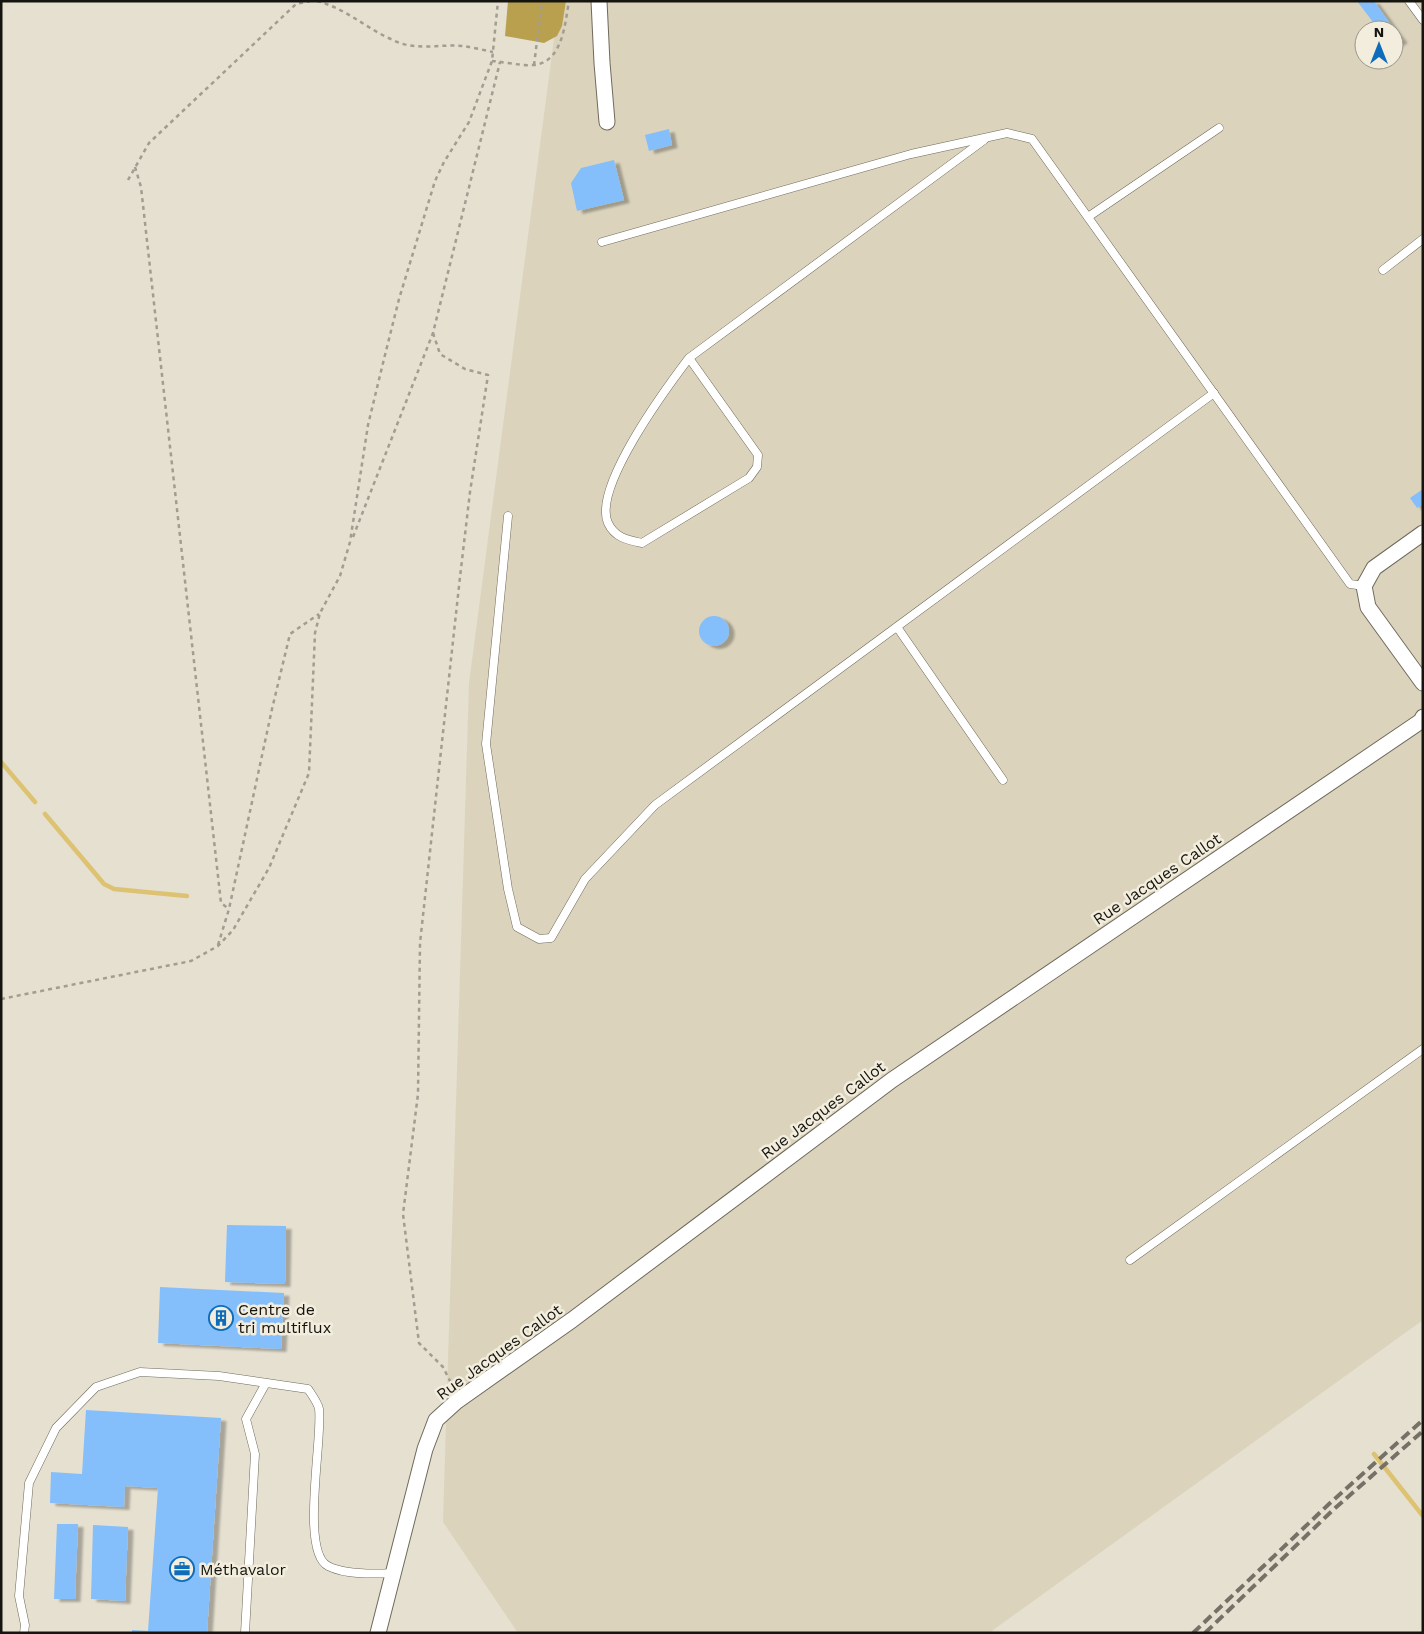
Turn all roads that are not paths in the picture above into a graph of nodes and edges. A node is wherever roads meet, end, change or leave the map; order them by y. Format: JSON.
{"nodes":[{"id":1,"x":599,"y":1,"type":"edge"},
{"id":2,"x":1409,"y":1,"type":"edge"},
{"id":3,"x":1423,"y":20,"type":"edge"},
{"id":4,"x":606,"y":122,"type":"dead end"},
{"id":5,"x":1219,"y":128,"type":"dead end"},
{"id":6,"x":988,"y":137,"type":"junction"},
{"id":7,"x":1088,"y":217,"type":"junction"},
{"id":8,"x":1423,"y":239,"type":"edge"},
{"id":9,"x":602,"y":242,"type":"dead end"},
{"id":10,"x":1383,"y":270,"type":"dead end"},
{"id":11,"x":689,"y":358,"type":"junction"},
{"id":12,"x":1214,"y":393,"type":"junction"},
{"id":13,"x":508,"y":516,"type":"dead end"},
{"id":14,"x":1423,"y":534,"type":"edge"},
{"id":15,"x":1364,"y":586,"type":"junction"},
{"id":16,"x":897,"y":627,"type":"junction"},
{"id":17,"x":1423,"y":683,"type":"edge"},
{"id":18,"x":1423,"y":717,"type":"edge"},
{"id":19,"x":1003,"y":780,"type":"dead end"},
{"id":20,"x":1423,"y":1049,"type":"edge"},
{"id":21,"x":1130,"y":1260,"type":"dead end"},
{"id":22,"x":266,"y":1383,"type":"junction"},
{"id":23,"x":393,"y":1573,"type":"junction"},
{"id":24,"x":24,"y":1633,"type":"edge"},
{"id":25,"x":245,"y":1633,"type":"edge"},
{"id":26,"x":378,"y":1633,"type":"edge"}],
"edges":[{"from":1,"to":4,"type":"street"},
{"from":2,"to":3,"type":"lane"},
{"from":5,"to":7,"type":"lane"},
{"from":6,"to":7,"type":"lane"},
{"from":6,"to":9,"type":"lane"},
{"from":6,"to":11,"type":"lane"},
{"from":7,"to":12,"type":"lane"},
{"from":8,"to":10,"type":"lane"},
{"from":11,"to":11,"type":"lane"},
{"from":12,"to":15,"type":"lane"},
{"from":12,"to":16,"type":"lane"},
{"from":13,"to":16,"type":"lane"},
{"from":14,"to":15,"type":"street"},
{"from":15,"to":17,"type":"street"},
{"from":16,"to":19,"type":"lane"},
{"from":18,"to":23,"type":"street","name":"Rue Jacques Callot"},
{"from":20,"to":21,"type":"lane"},
{"from":22,"to":23,"type":"lane"},
{"from":22,"to":24,"type":"lane"},
{"from":22,"to":25,"type":"lane"},
{"from":23,"to":26,"type":"street","name":"Rue Jacques Callot"}]}
